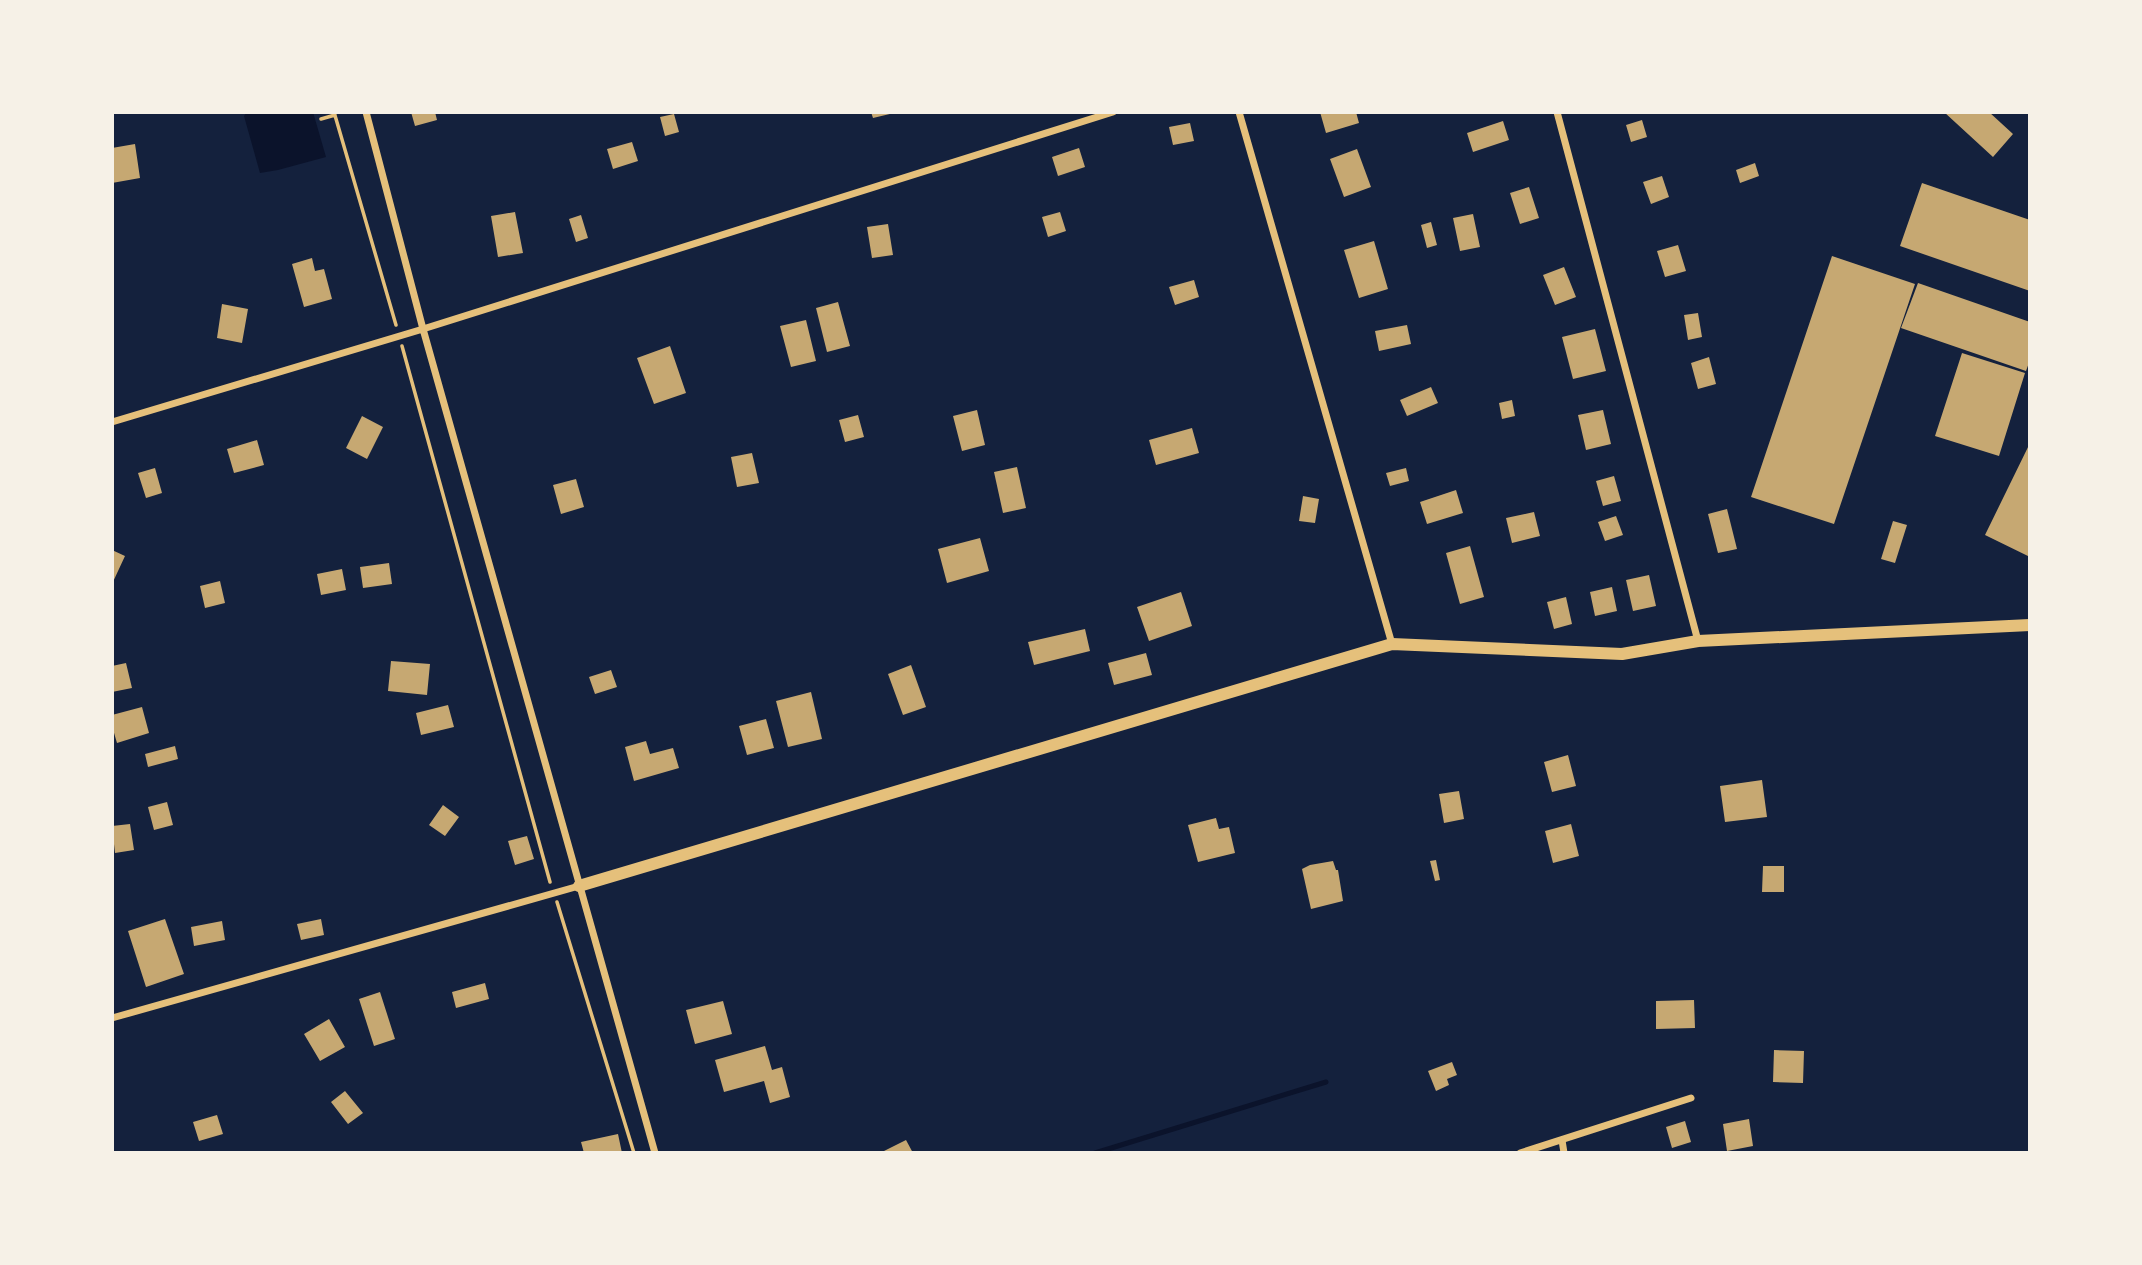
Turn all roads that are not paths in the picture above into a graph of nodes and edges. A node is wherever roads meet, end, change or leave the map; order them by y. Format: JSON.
{"nodes":[{"id":1,"x":366,"y":112,"type":"edge"},
{"id":2,"x":1113,"y":112,"type":"edge"},
{"id":3,"x":1239,"y":112,"type":"edge"},
{"id":4,"x":1557,"y":112,"type":"edge"},
{"id":5,"x":423,"y":329,"type":"junction"},
{"id":6,"x":112,"y":422,"type":"edge"},
{"id":7,"x":2030,"y":625,"type":"edge"},
{"id":8,"x":1698,"y":641,"type":"junction"},
{"id":9,"x":1392,"y":644,"type":"junction"},
{"id":10,"x":579,"y":886,"type":"junction"},
{"id":11,"x":112,"y":1018,"type":"edge"},
{"id":12,"x":1691,"y":1098,"type":"dead end"},
{"id":13,"x":1562,"y":1140,"type":"junction"},
{"id":14,"x":655,"y":1153,"type":"edge"},
{"id":15,"x":1520,"y":1153,"type":"edge"},
{"id":16,"x":1564,"y":1153,"type":"edge"}],
"edges":[{"from":1,"to":5,"type":"street"},
{"from":2,"to":5,"type":"street"},
{"from":3,"to":9,"type":"street"},
{"from":4,"to":8,"type":"street"},
{"from":5,"to":6,"type":"street"},
{"from":5,"to":10,"type":"street"},
{"from":7,"to":8,"type":"street"},
{"from":8,"to":9,"type":"street"},
{"from":9,"to":10,"type":"street"},
{"from":10,"to":11,"type":"street"},
{"from":10,"to":14,"type":"street"},
{"from":12,"to":13,"type":"street"},
{"from":13,"to":15,"type":"street"},
{"from":13,"to":16,"type":"street"}]}
